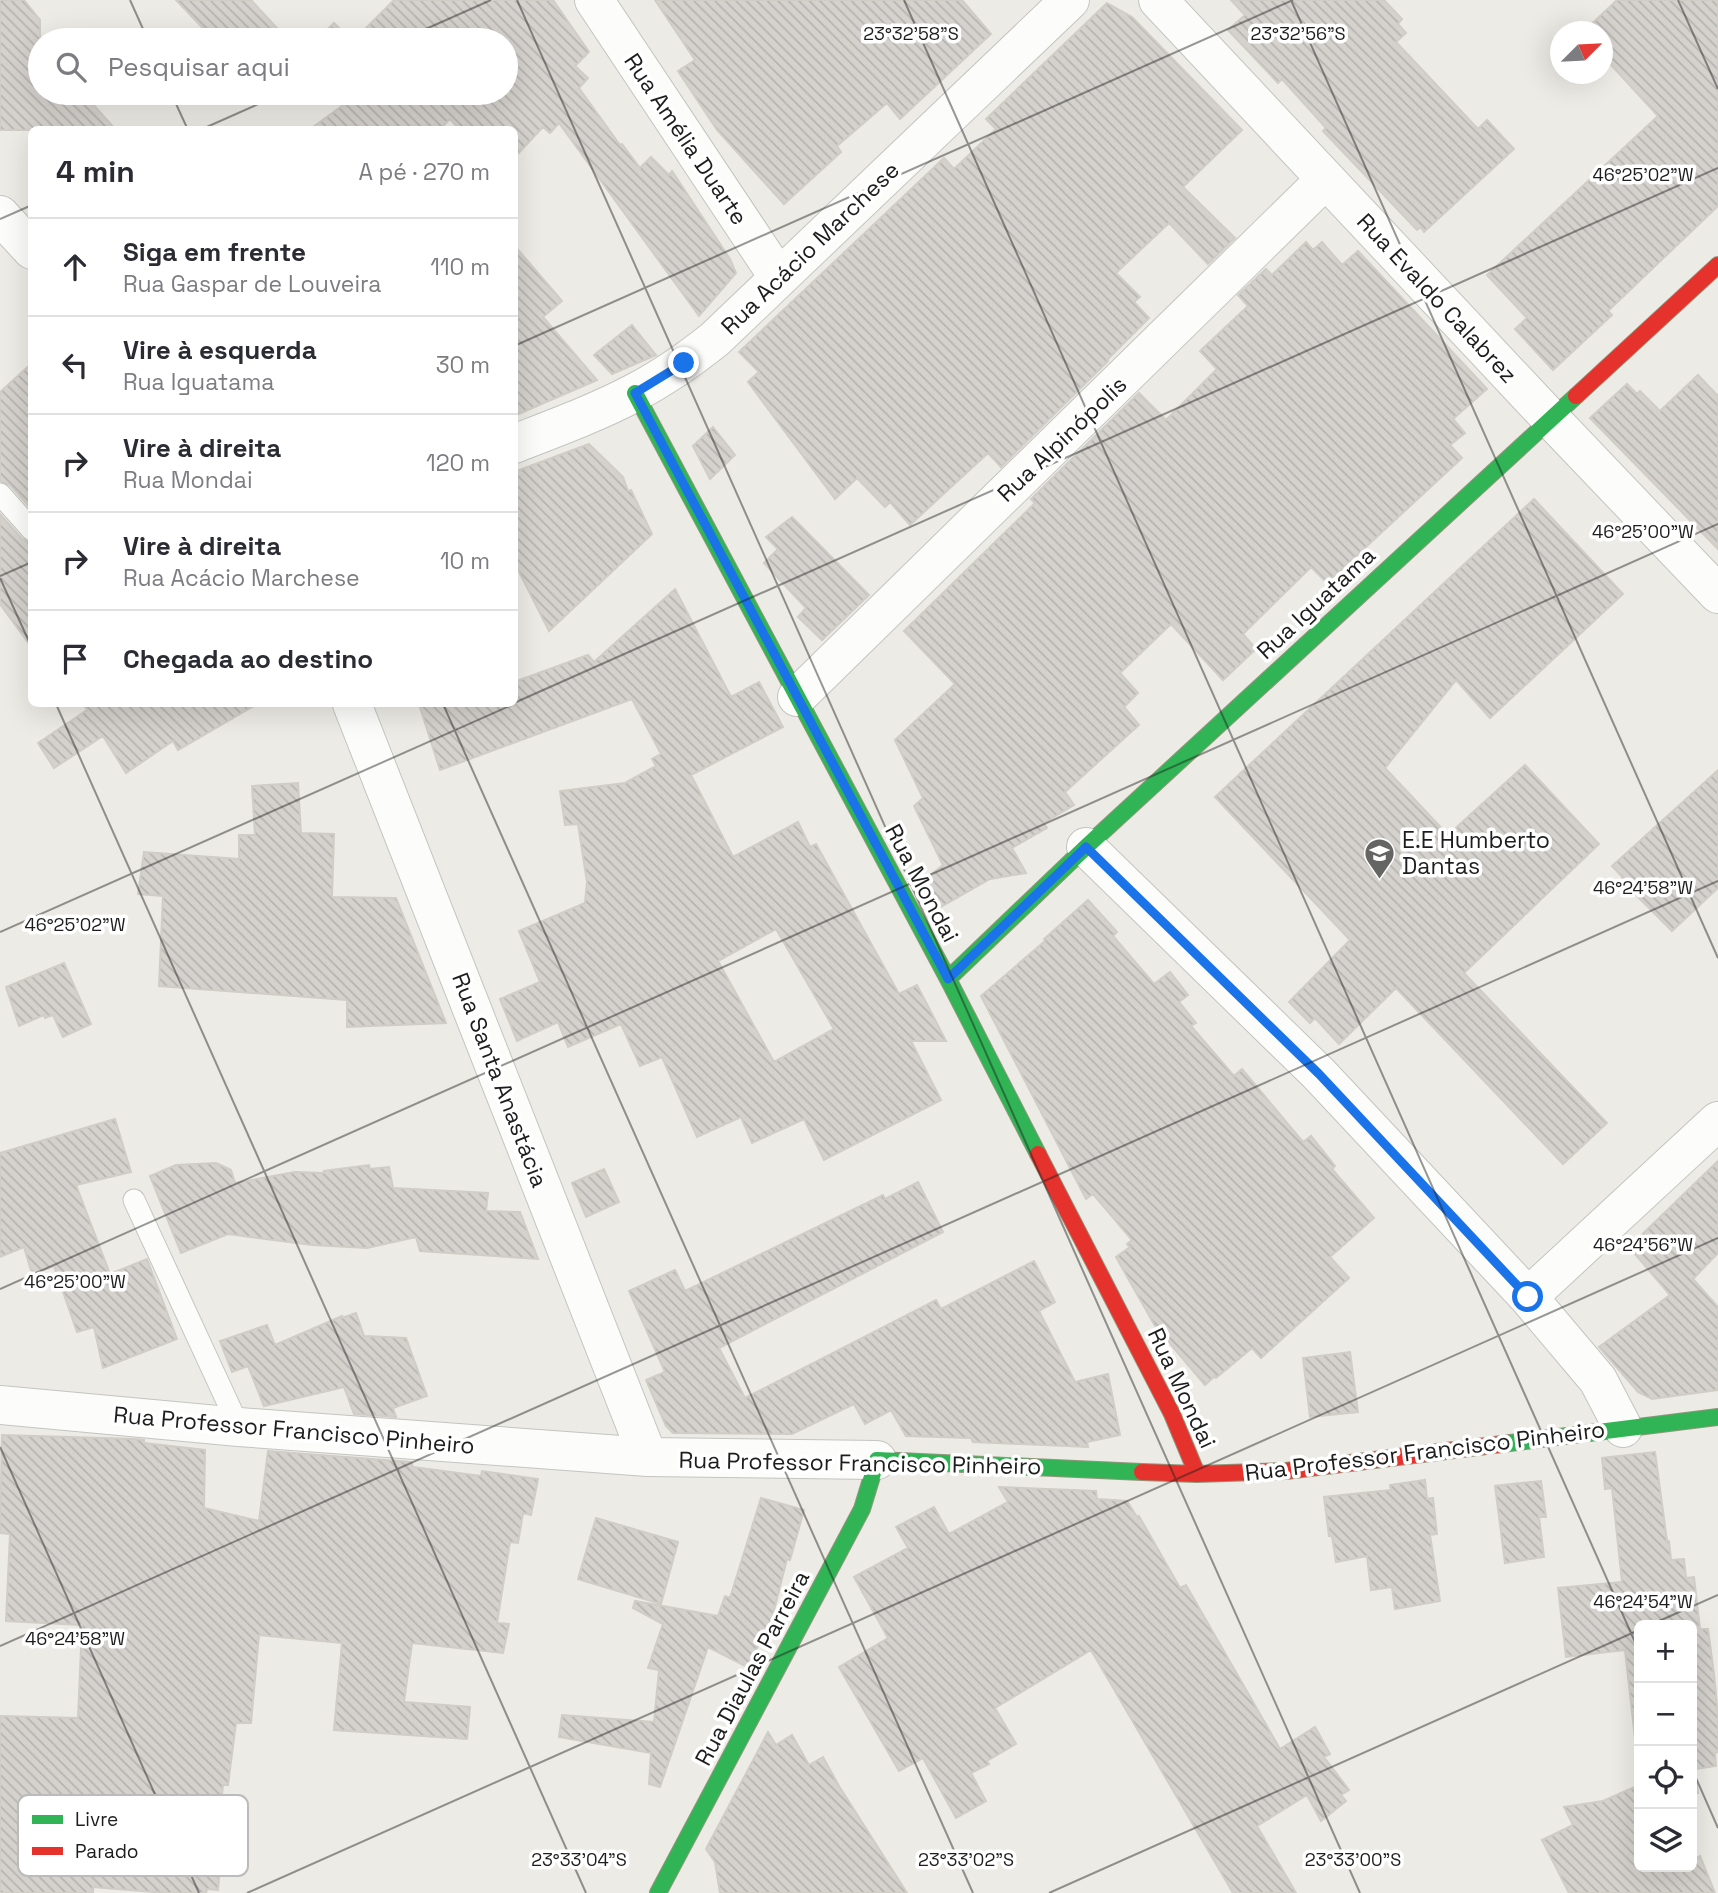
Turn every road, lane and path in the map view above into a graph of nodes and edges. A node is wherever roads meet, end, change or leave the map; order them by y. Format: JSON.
{"nodes":[{"id":1,"x":594,"y":0,"type":"edge"},
{"id":2,"x":1070,"y":0,"type":"edge"},
{"id":3,"x":1158,"y":0,"type":"edge"},
{"id":4,"x":1326,"y":180,"type":"junction"},
{"id":5,"x":0,"y":215,"type":"edge"},
{"id":6,"x":28,"y":246,"type":"edge"},
{"id":7,"x":1718,"y":265,"type":"edge"},
{"id":8,"x":779,"y":278,"type":"junction"},
{"id":9,"x":635,"y":393,"type":"junction"},
{"id":10,"x":1550,"y":418,"type":"junction"},
{"id":11,"x":518,"y":442,"type":"edge"},
{"id":12,"x":0,"y":495,"type":"edge"},
{"id":13,"x":28,"y":526,"type":"edge"},
{"id":14,"x":1718,"y":594,"type":"edge"},
{"id":15,"x":797,"y":697,"type":"junction"},
{"id":16,"x":353,"y":707,"type":"edge"},
{"id":17,"x":1086,"y":847,"type":"junction"},
{"id":18,"x":948,"y":979,"type":"junction"},
{"id":19,"x":1718,"y":1121,"type":"edge"},
{"id":20,"x":134,"y":1200,"type":"dead end"},
{"id":21,"x":1528,"y":1297,"type":"junction"},
{"id":22,"x":0,"y":1405,"type":"edge"},
{"id":23,"x":1718,"y":1417,"type":"edge"},
{"id":24,"x":239,"y":1427,"type":"junction"},
{"id":25,"x":1623,"y":1428,"type":"junction"},
{"id":26,"x":648,"y":1457,"type":"junction"},
{"id":27,"x":877,"y":1460,"type":"junction"},
{"id":28,"x":1197,"y":1474,"type":"junction"},
{"id":29,"x":658,"y":1893,"type":"edge"}],
"edges":[{"from":1,"to":8,"type":"street","name":"Rua Amélia Duarte"},
{"from":2,"to":8,"type":"street","name":"Rua Acácio Marchese"},
{"from":3,"to":4,"type":"street","name":"Rua Evaldo Calabrez"},
{"from":4,"to":10,"type":"street","name":"Rua Evaldo Calabrez"},
{"from":4,"to":15,"type":"street","name":"Rua Alpinópolis"},
{"from":5,"to":6,"type":"street"},
{"from":7,"to":10,"type":"street","name":"Rua Iguatama"},
{"from":8,"to":9,"type":"street","name":"Rua Acácio Marchese"},
{"from":9,"to":11,"type":"street","name":"Rua Acácio Marchese"},
{"from":9,"to":15,"type":"street","name":"Rua Mondai"},
{"from":10,"to":14,"type":"street","name":"Rua Evaldo Calabrez"},
{"from":10,"to":17,"type":"street","name":"Rua Iguatama"},
{"from":12,"to":13,"type":"lane"},
{"from":15,"to":18,"type":"street","name":"Rua Mondai"},
{"from":16,"to":26,"type":"street","name":"Rua Santa Anastácia"},
{"from":17,"to":18,"type":"street","name":"Rua Iguatama"},
{"from":17,"to":21,"type":"street"},
{"from":18,"to":28,"type":"street","name":"Rua Mondai"},
{"from":19,"to":21,"type":"street"},
{"from":20,"to":24,"type":"lane"},
{"from":21,"to":25,"type":"street"},
{"from":22,"to":24,"type":"street","name":"Rua Professor Francisco Pinheiro"},
{"from":23,"to":25,"type":"street","name":"Rua Professor Francisco Pinheiro"},
{"from":24,"to":26,"type":"street","name":"Rua Professor Francisco Pinheiro"},
{"from":25,"to":28,"type":"street","name":"Rua Professor Francisco Pinheiro"},
{"from":26,"to":27,"type":"street","name":"Rua Professor Francisco Pinheiro"},
{"from":27,"to":28,"type":"street","name":"Rua Professor Francisco Pinheiro"},
{"from":27,"to":29,"type":"street","name":"Rua Diaulas Parreira"}]}
